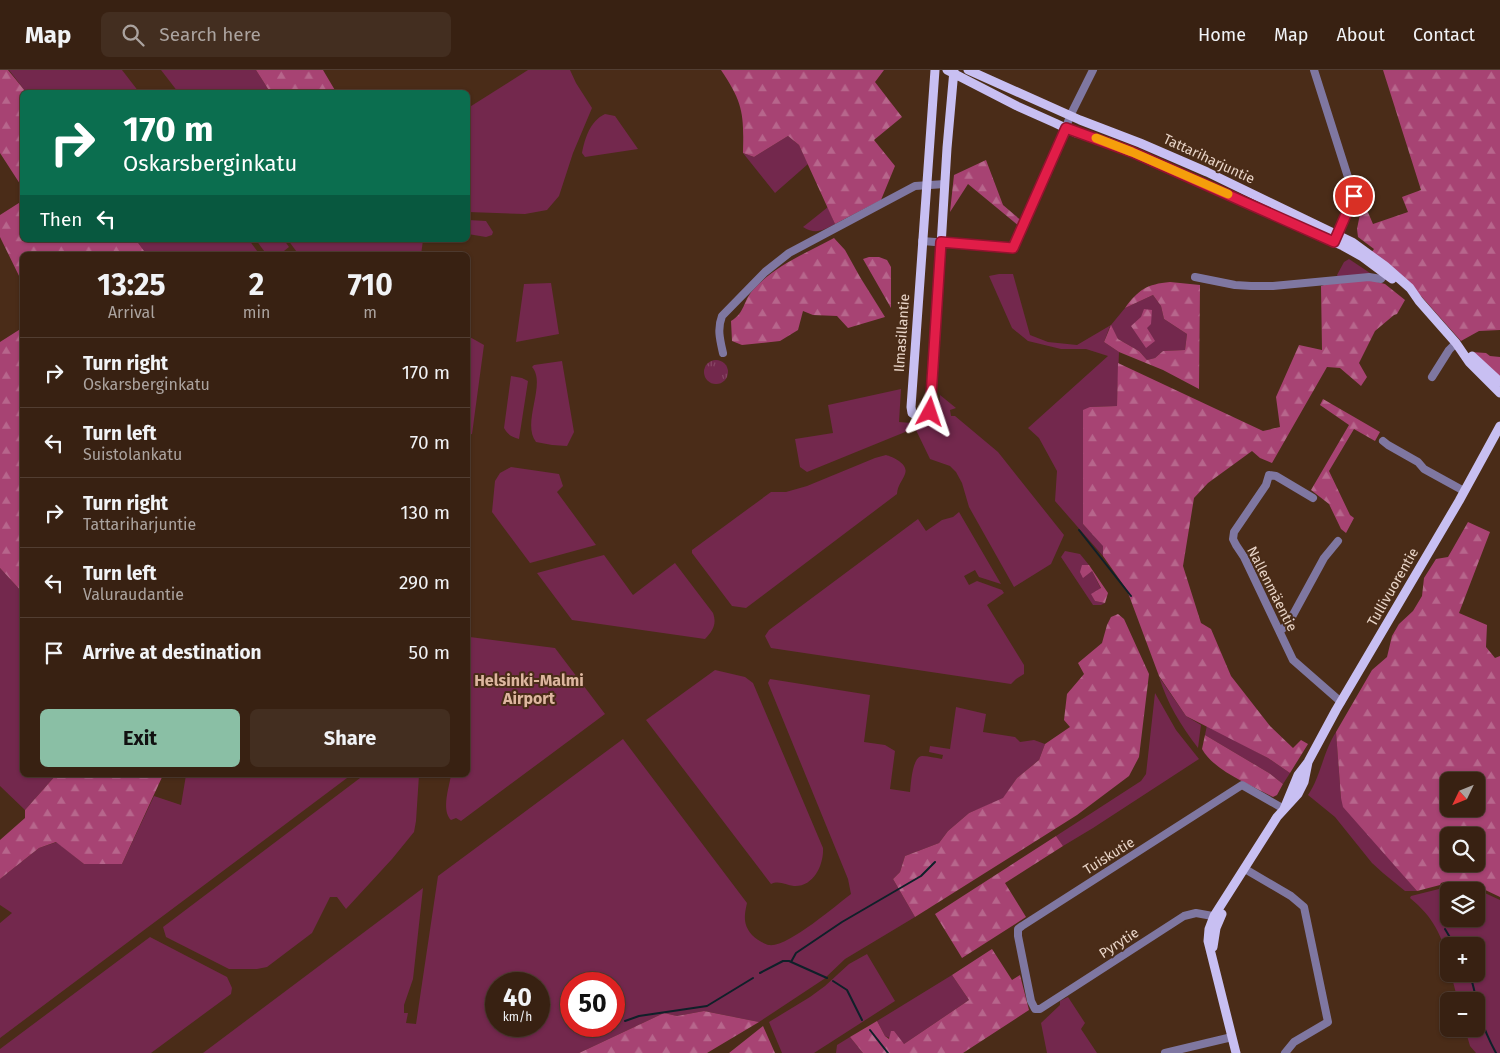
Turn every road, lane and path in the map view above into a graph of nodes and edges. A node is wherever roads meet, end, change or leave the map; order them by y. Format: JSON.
{"nodes":[{"id":1,"x":935,"y":70,"type":"edge"},
{"id":2,"x":968,"y":70,"type":"edge"},
{"id":3,"x":1092,"y":70,"type":"edge"},
{"id":4,"x":1314,"y":70,"type":"edge"},
{"id":5,"x":952,"y":71,"type":"edge"},
{"id":6,"x":1070,"y":116,"type":"junction"},
{"id":7,"x":1066,"y":128,"type":"junction"},
{"id":8,"x":945,"y":184,"type":"junction"},
{"id":9,"x":926,"y":185,"type":"junction"},
{"id":10,"x":1335,"y":238,"type":"junction"},
{"id":11,"x":922,"y":241,"type":"junction"},
{"id":12,"x":941,"y":242,"type":"junction"},
{"id":13,"x":1385,"y":273,"type":"junction"},
{"id":14,"x":1195,"y":277,"type":"dead end"},
{"id":15,"x":1420,"y":301,"type":"junction"},
{"id":16,"x":1456,"y":343,"type":"junction"},
{"id":17,"x":723,"y":353,"type":"dead end"},
{"id":18,"x":1432,"y":378,"type":"dead end"},
{"id":19,"x":1500,"y":382,"type":"edge"},
{"id":20,"x":1500,"y":393,"type":"edge"},
{"id":21,"x":1500,"y":426,"type":"edge"},
{"id":22,"x":1383,"y":440,"type":"dead end"},
{"id":23,"x":1464,"y":491,"type":"junction"},
{"id":24,"x":1313,"y":498,"type":"dead end"},
{"id":25,"x":1338,"y":541,"type":"dead end"},
{"id":26,"x":1280,"y":631,"type":"junction"},
{"id":27,"x":1341,"y":702,"type":"junction"},
{"id":28,"x":1284,"y":809,"type":"junction"},
{"id":29,"x":1245,"y":869,"type":"junction"},
{"id":30,"x":1217,"y":917,"type":"junction"},
{"id":31,"x":1035,"y":1009,"type":"joint"},
{"id":32,"x":1232,"y":1037,"type":"junction"},
{"id":33,"x":1165,"y":1053,"type":"edge"},
{"id":34,"x":1236,"y":1053,"type":"edge"},
{"id":35,"x":1285,"y":1053,"type":"edge"}],
"edges":[{"from":1,"to":9,"type":"main road","name":"Ilmasillantie"},
{"from":2,"to":6,"type":"main road","name":"Tattariharjuntie"},
{"from":3,"to":6,"type":"street"},
{"from":4,"to":10,"type":"street"},
{"from":5,"to":7,"type":"main road","name":"Tattariharjuntie"},
{"from":5,"to":8,"type":"main road","name":"Ilmasillantie"},
{"from":6,"to":7,"type":"street"},
{"from":6,"to":10,"type":"main road","name":"Tattariharjuntie"},
{"from":7,"to":10,"type":"main road","name":"Tattariharjuntie"},
{"from":7,"to":12,"type":"street"},
{"from":8,"to":9,"type":"street"},
{"from":8,"to":12,"type":"main road","name":"Ilmasillantie"},
{"from":9,"to":11,"type":"main road","name":"Ilmasillantie"},
{"from":9,"to":17,"type":"street"},
{"from":10,"to":13,"type":"main road","name":"Tattariharjuntie"},
{"from":10,"to":15,"type":"main road","name":"Tattariharjuntie"},
{"from":11,"to":12,"type":"street"},
{"from":11,"to":12,"type":"main road","name":"Ilmasillantie"},
{"from":13,"to":14,"type":"street"},
{"from":13,"to":15,"type":"main road","name":"Tattariharjuntie"},
{"from":15,"to":16,"type":"main road","name":"Tattariharjuntie"},
{"from":16,"to":18,"type":"street"},
{"from":16,"to":19,"type":"main road","name":"Tattariharjuntie"},
{"from":16,"to":20,"type":"main road","name":"Tattariharjuntie"},
{"from":21,"to":23,"type":"main road","name":"Tullivuorentie"},
{"from":22,"to":23,"type":"street"},
{"from":23,"to":27,"type":"main road","name":"Tullivuorentie"},
{"from":24,"to":26,"type":"street","name":"Nallenmäentie"},
{"from":25,"to":26,"type":"street"},
{"from":26,"to":27,"type":"street","name":"Nallenmäentie"},
{"from":27,"to":28,"type":"main road","name":"Tullivuorentie"},
{"from":28,"to":29,"type":"main road","name":"Tullivuorentie"},
{"from":28,"to":31,"type":"street","name":"Tuiskutie"},
{"from":29,"to":30,"type":"main road","name":"Tullivuorentie"},
{"from":29,"to":35,"type":"street"},
{"from":30,"to":31,"type":"street","name":"Pyrytie"},
{"from":30,"to":32,"type":"main road","name":"Tullivuorentie"},
{"from":32,"to":33,"type":"street"},
{"from":32,"to":34,"type":"main road","name":"Tullivuorentie"}]}
